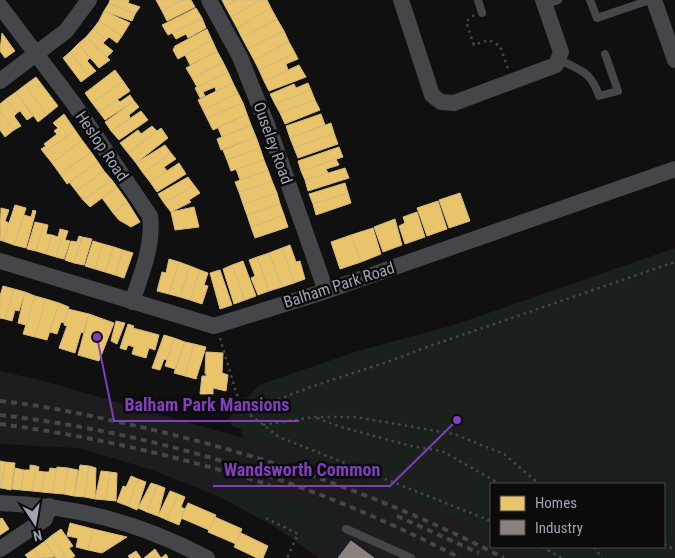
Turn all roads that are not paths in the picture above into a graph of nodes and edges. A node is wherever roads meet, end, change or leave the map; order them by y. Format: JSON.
{"nodes":[{"id":1,"x":89,"y":0,"type":"edge"},
{"id":2,"x":210,"y":0,"type":"edge"},
{"id":3,"x":401,"y":0,"type":"edge"},
{"id":4,"x":478,"y":0,"type":"edge"},
{"id":5,"x":590,"y":0,"type":"edge"},
{"id":6,"x":652,"y":0,"type":"edge"},
{"id":7,"x":549,"y":2,"type":"edge"},
{"id":8,"x":0,"y":6,"type":"edge"},
{"id":9,"x":482,"y":12,"type":"road end"},
{"id":10,"x":605,"y":54,"type":"dead end"},
{"id":11,"x":37,"y":55,"type":"junction"},
{"id":12,"x":560,"y":60,"type":"junction"},
{"id":13,"x":675,"y":60,"type":"edge"},
{"id":14,"x":0,"y":81,"type":"edge"},
{"id":15,"x":675,"y":169,"type":"edge"},
{"id":16,"x":0,"y":261,"type":"edge"},
{"id":17,"x":326,"y":291,"type":"junction"},
{"id":18,"x":132,"y":302,"type":"junction"},
{"id":19,"x":0,"y":503,"type":"edge"},
{"id":20,"x":49,"y":506,"type":"junction"},
{"id":21,"x":346,"y":529,"type":"dead end"},
{"id":22,"x":0,"y":548,"type":"edge"},
{"id":23,"x":205,"y":558,"type":"edge"},
{"id":24,"x":411,"y":558,"type":"edge"}],
"edges":[{"from":1,"to":11,"type":"street"},
{"from":2,"to":17,"type":"street","name":"Ouseley Road"},
{"from":3,"to":12,"type":"street"},
{"from":4,"to":9,"type":"lane"},
{"from":5,"to":6,"type":"lane"},
{"from":6,"to":13,"type":"street"},
{"from":7,"to":12,"type":"street"},
{"from":8,"to":11,"type":"street","name":"Heslop Road"},
{"from":10,"to":12,"type":"lane"},
{"from":11,"to":14,"type":"street"},
{"from":11,"to":18,"type":"street","name":"Heslop Road"},
{"from":15,"to":17,"type":"street","name":"Balham Park Road"},
{"from":16,"to":18,"type":"street","name":"Balham Park Road"},
{"from":17,"to":18,"type":"street","name":"Balham Park Road"},
{"from":19,"to":20,"type":"street"},
{"from":20,"to":22,"type":"street"},
{"from":20,"to":23,"type":"street"},
{"from":21,"to":24,"type":"lane"}]}
